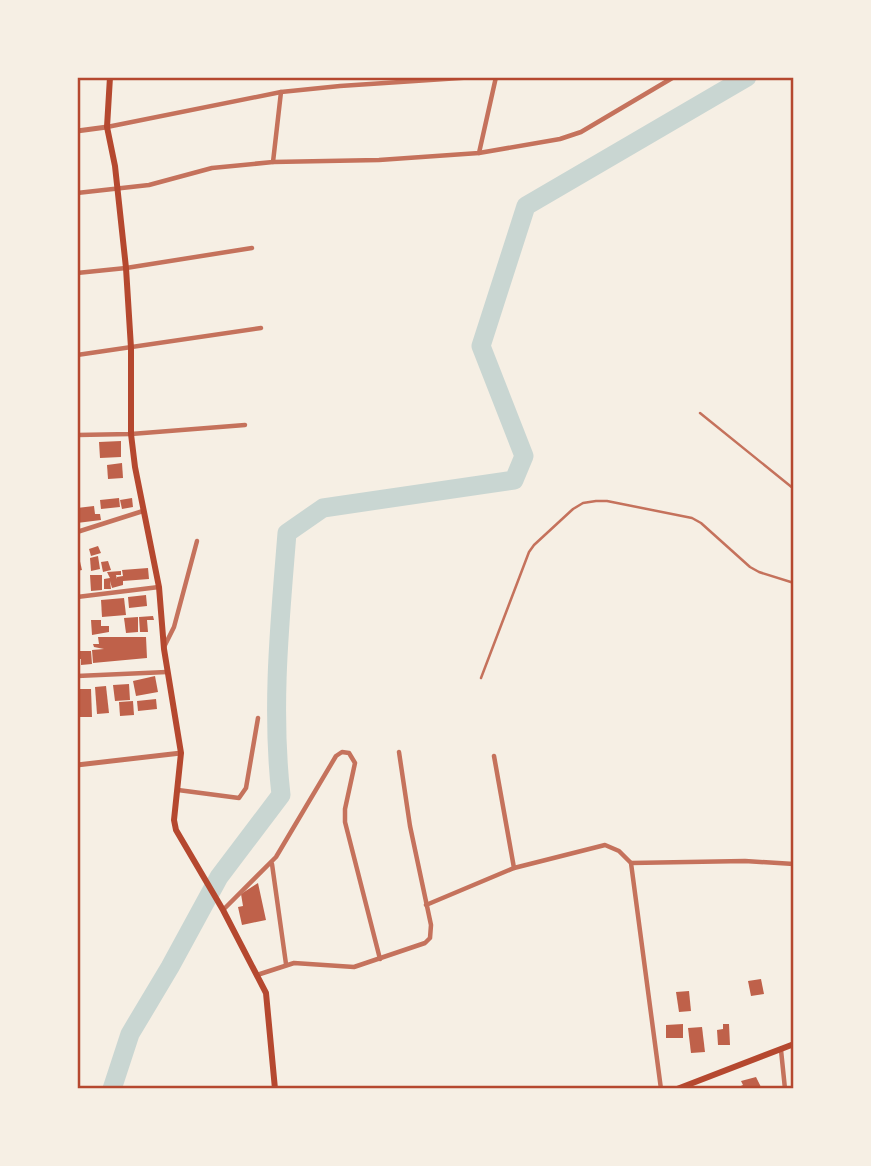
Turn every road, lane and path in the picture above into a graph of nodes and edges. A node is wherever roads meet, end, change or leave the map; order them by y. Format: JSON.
{"nodes":[{"id":1,"x":110,"y":77,"type":"edge"},
{"id":2,"x":475,"y":77,"type":"edge"},
{"id":3,"x":496,"y":77,"type":"edge"},
{"id":4,"x":674,"y":77,"type":"edge"},
{"id":5,"x":281,"y":92,"type":"junction"},
{"id":6,"x":107,"y":127,"type":"junction"},
{"id":7,"x":77,"y":131,"type":"edge"},
{"id":8,"x":479,"y":153,"type":"junction"},
{"id":9,"x":273,"y":162,"type":"junction"},
{"id":10,"x":117,"y":190,"type":"junction"},
{"id":11,"x":77,"y":193,"type":"edge"},
{"id":12,"x":252,"y":248,"type":"dead end"},
{"id":13,"x":126,"y":268,"type":"junction"},
{"id":14,"x":77,"y":273,"type":"edge"},
{"id":15,"x":261,"y":328,"type":"dead end"},
{"id":16,"x":131,"y":348,"type":"junction"},
{"id":17,"x":77,"y":355,"type":"edge"},
{"id":18,"x":700,"y":413,"type":"dead end"},
{"id":19,"x":245,"y":425,"type":"dead end"},
{"id":20,"x":131,"y":434,"type":"junction"},
{"id":21,"x":77,"y":435,"type":"edge"},
{"id":22,"x":794,"y":489,"type":"edge"},
{"id":23,"x":144,"y":510,"type":"junction"},
{"id":24,"x":77,"y":532,"type":"edge"},
{"id":25,"x":197,"y":541,"type":"dead end"},
{"id":26,"x":794,"y":583,"type":"edge"},
{"id":27,"x":159,"y":587,"type":"junction"},
{"id":28,"x":77,"y":597,"type":"edge"},
{"id":29,"x":163,"y":649,"type":"junction"},
{"id":30,"x":167,"y":672,"type":"junction"},
{"id":31,"x":77,"y":676,"type":"edge"},
{"id":32,"x":481,"y":678,"type":"dead end"},
{"id":33,"x":258,"y":718,"type":"dead end"},
{"id":34,"x":181,"y":752,"type":"junction"},
{"id":35,"x":399,"y":752,"type":"dead end"},
{"id":36,"x":494,"y":756,"type":"dead end"},
{"id":37,"x":77,"y":765,"type":"edge"},
{"id":38,"x":178,"y":790,"type":"junction"},
{"id":39,"x":272,"y":863,"type":"junction"},
{"id":40,"x":631,"y":863,"type":"junction"},
{"id":41,"x":794,"y":864,"type":"edge"},
{"id":42,"x":514,"y":868,"type":"junction"},
{"id":43,"x":426,"y":905,"type":"junction"},
{"id":44,"x":223,"y":909,"type":"junction"},
{"id":45,"x":380,"y":959,"type":"junction"},
{"id":46,"x":286,"y":964,"type":"junction"},
{"id":47,"x":257,"y":975,"type":"junction"},
{"id":48,"x":794,"y":1044,"type":"edge"},
{"id":49,"x":781,"y":1049,"type":"junction"},
{"id":50,"x":698,"y":1081,"type":"junction"},
{"id":51,"x":275,"y":1089,"type":"edge"},
{"id":52,"x":661,"y":1089,"type":"edge"},
{"id":53,"x":677,"y":1089,"type":"edge"},
{"id":54,"x":698,"y":1089,"type":"edge"},
{"id":55,"x":785,"y":1089,"type":"edge"}],
"edges":[{"from":1,"to":6,"type":"main road"},
{"from":2,"to":5,"type":"street"},
{"from":3,"to":8,"type":"street"},
{"from":4,"to":8,"type":"street"},
{"from":5,"to":6,"type":"street"},
{"from":5,"to":9,"type":"street"},
{"from":6,"to":7,"type":"street"},
{"from":6,"to":10,"type":"main road"},
{"from":8,"to":9,"type":"street"},
{"from":9,"to":10,"type":"street"},
{"from":10,"to":11,"type":"street"},
{"from":10,"to":13,"type":"main road"},
{"from":12,"to":13,"type":"street"},
{"from":13,"to":14,"type":"street"},
{"from":13,"to":16,"type":"main road"},
{"from":15,"to":16,"type":"street"},
{"from":16,"to":17,"type":"street"},
{"from":16,"to":20,"type":"main road"},
{"from":18,"to":22,"type":"lane"},
{"from":19,"to":20,"type":"street"},
{"from":20,"to":21,"type":"street"},
{"from":20,"to":23,"type":"main road"},
{"from":23,"to":24,"type":"street"},
{"from":23,"to":27,"type":"main road"},
{"from":25,"to":29,"type":"street"},
{"from":26,"to":32,"type":"lane"},
{"from":27,"to":28,"type":"street"},
{"from":27,"to":29,"type":"main road"},
{"from":29,"to":30,"type":"main road"},
{"from":30,"to":31,"type":"street"},
{"from":30,"to":34,"type":"main road"},
{"from":33,"to":38,"type":"street"},
{"from":34,"to":37,"type":"street"},
{"from":34,"to":38,"type":"main road"},
{"from":35,"to":43,"type":"street"},
{"from":36,"to":42,"type":"street"},
{"from":38,"to":44,"type":"main road"},
{"from":39,"to":44,"type":"street"},
{"from":39,"to":45,"type":"street"},
{"from":39,"to":46,"type":"street"},
{"from":40,"to":41,"type":"street"},
{"from":40,"to":42,"type":"street"},
{"from":40,"to":52,"type":"street"},
{"from":42,"to":43,"type":"street"},
{"from":43,"to":45,"type":"street"},
{"from":44,"to":47,"type":"main road"},
{"from":45,"to":46,"type":"street"},
{"from":46,"to":47,"type":"street"},
{"from":47,"to":51,"type":"main road"},
{"from":48,"to":49,"type":"main road"},
{"from":49,"to":50,"type":"main road"},
{"from":49,"to":55,"type":"street"},
{"from":50,"to":53,"type":"main road"},
{"from":50,"to":54,"type":"street"}]}
